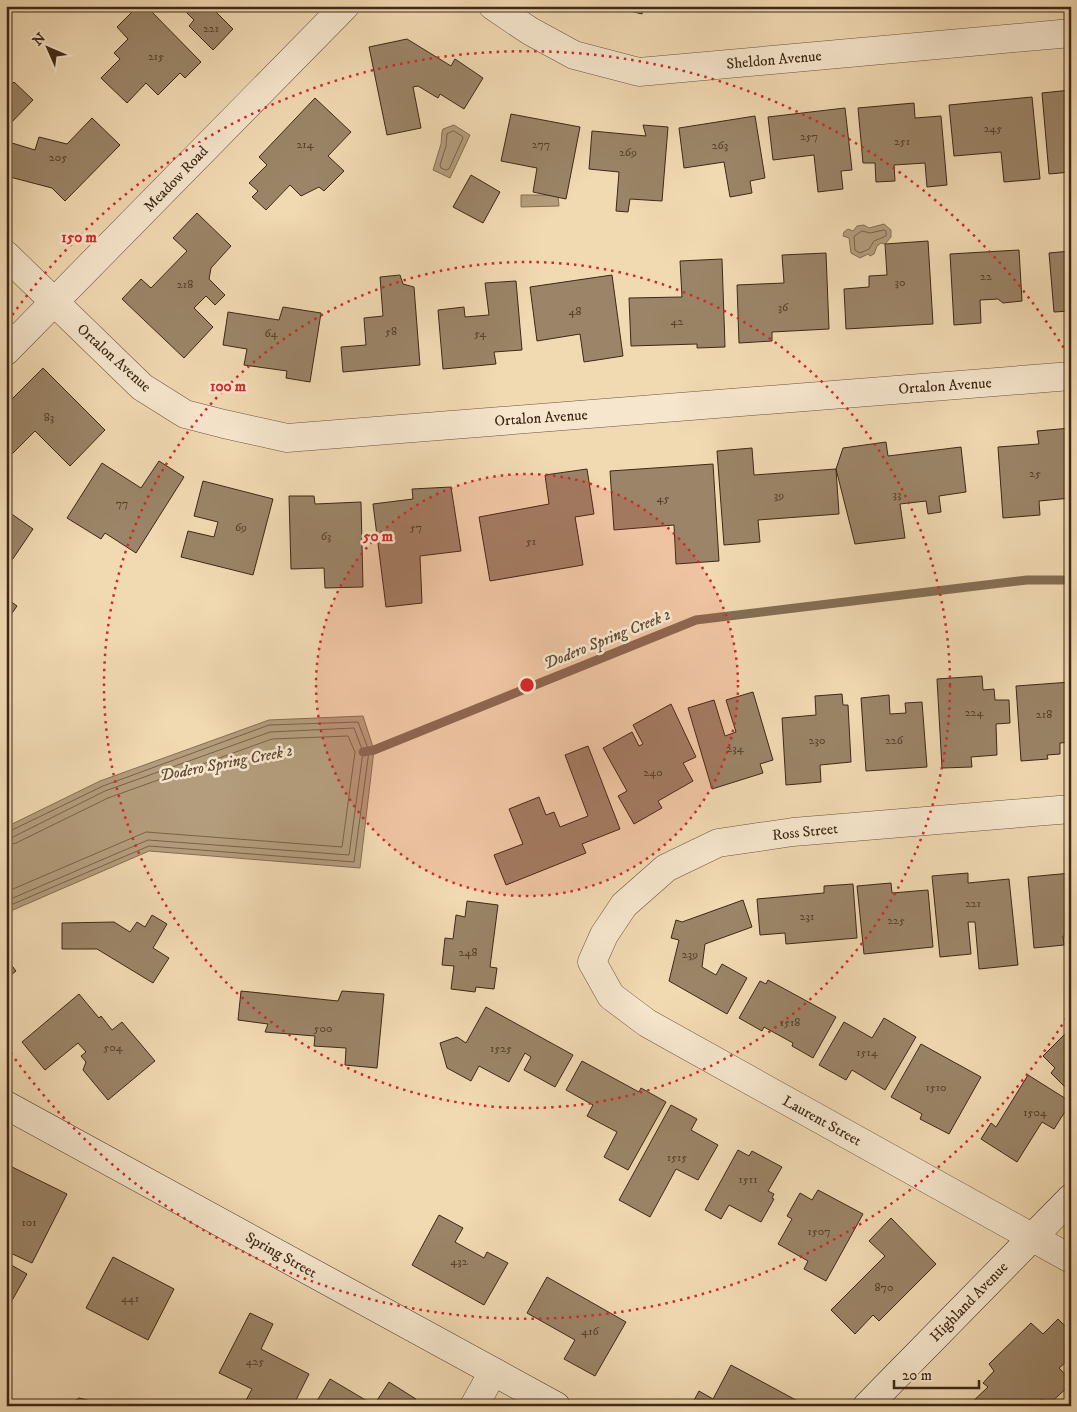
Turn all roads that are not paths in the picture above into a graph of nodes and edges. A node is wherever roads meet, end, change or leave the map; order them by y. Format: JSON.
{"nodes":[{"id":1,"x":345,"y":6,"type":"edge"},
{"id":2,"x":493,"y":6,"type":"edge"},
{"id":3,"x":1071,"y":34,"type":"edge"},
{"id":4,"x":6,"y":255,"type":"edge"},
{"id":5,"x":54,"y":302,"type":"junction"},
{"id":6,"x":6,"y":350,"type":"edge"},
{"id":7,"x":1071,"y":376,"type":"edge"},
{"id":8,"x":1071,"y":809,"type":"edge"},
{"id":9,"x":592,"y":962,"type":"joint"},
{"id":10,"x":6,"y":1105,"type":"edge"},
{"id":11,"x":1071,"y":1198,"type":"edge"},
{"id":12,"x":1031,"y":1237,"type":"junction"},
{"id":13,"x":1071,"y":1259,"type":"edge"},
{"id":14,"x":493,"y":1372,"type":"junction"},
{"id":15,"x":474,"y":1406,"type":"edge"},
{"id":16,"x":556,"y":1406,"type":"edge"},
{"id":17,"x":867,"y":1406,"type":"edge"}],
"edges":[{"from":1,"to":5,"type":"street","name":"Meadow Road"},
{"from":2,"to":3,"type":"street","name":"Sheldon Avenue"},
{"from":4,"to":5,"type":"street","name":"Ortalon Avenue"},
{"from":5,"to":6,"type":"street","name":"Meadow Road"},
{"from":5,"to":7,"type":"street","name":"Ortalon Avenue"},
{"from":8,"to":9,"type":"street","name":"Ross Street"},
{"from":9,"to":12,"type":"street","name":"Laurent Street"},
{"from":10,"to":14,"type":"street","name":"Spring Street"},
{"from":11,"to":12,"type":"street","name":"Highland Avenue"},
{"from":12,"to":13,"type":"street","name":"Laurent Street"},
{"from":12,"to":17,"type":"street","name":"Highland Avenue"},
{"from":14,"to":15,"type":"street"},
{"from":14,"to":16,"type":"street","name":"Spring Street"}]}
